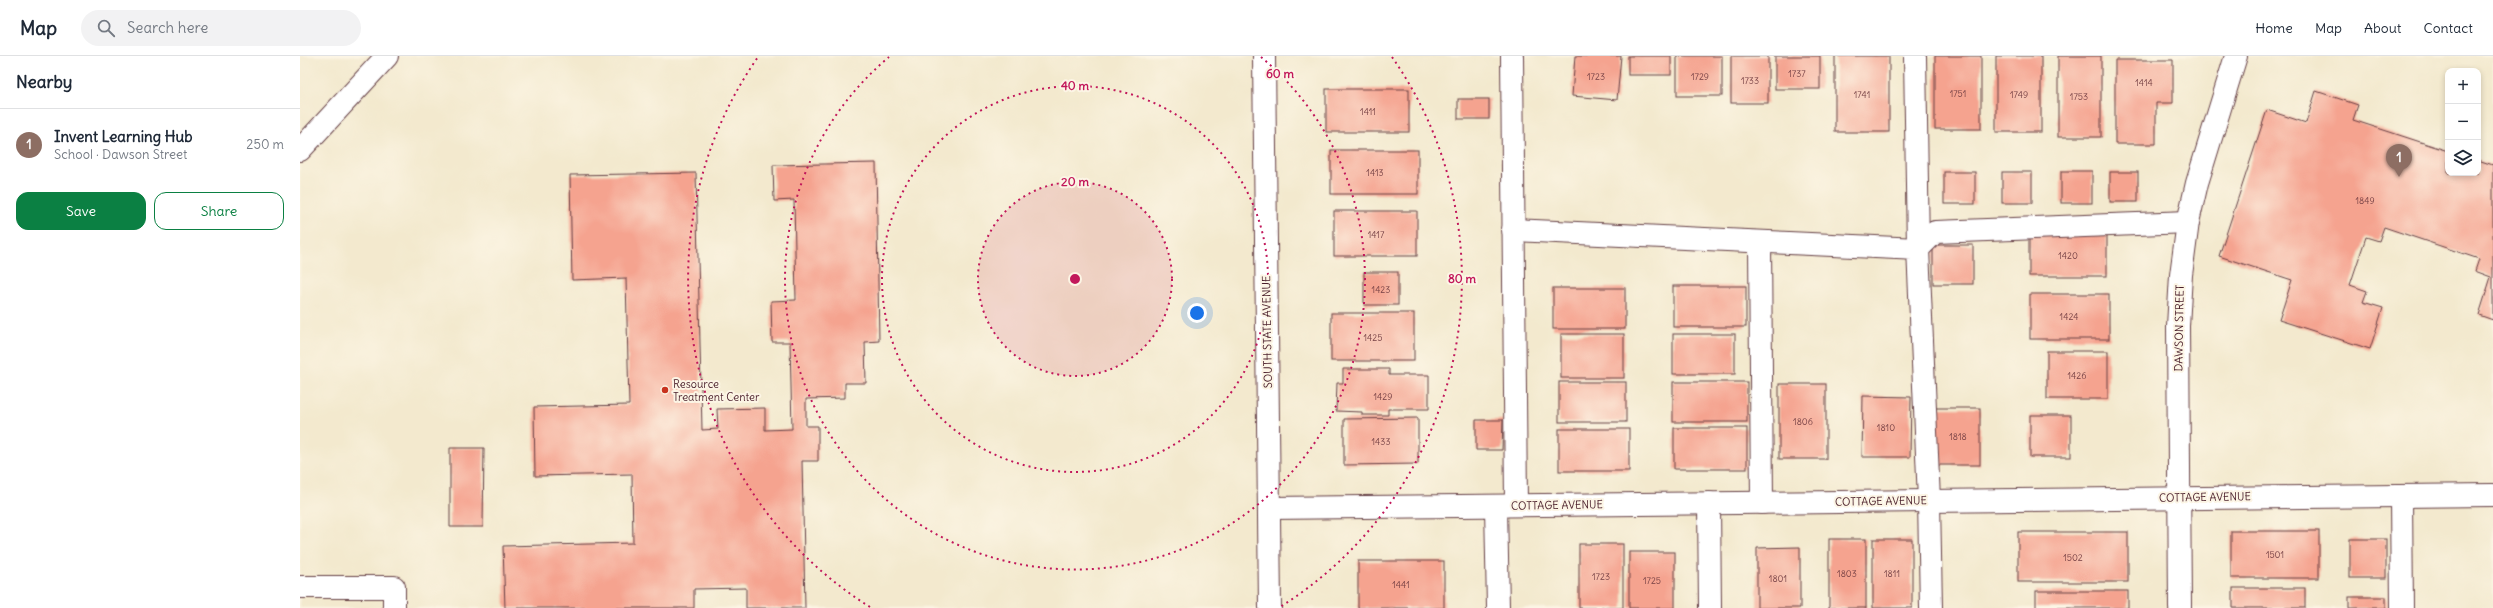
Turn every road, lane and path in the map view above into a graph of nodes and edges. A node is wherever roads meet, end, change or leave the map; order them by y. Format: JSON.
{"nodes":[{"id":1,"x":387,"y":56,"type":"edge"},
{"id":2,"x":1264,"y":56,"type":"edge"},
{"id":3,"x":1512,"y":56,"type":"edge"},
{"id":4,"x":1915,"y":56,"type":"edge"},
{"id":5,"x":2236,"y":56,"type":"edge"},
{"id":6,"x":300,"y":150,"type":"edge"},
{"id":7,"x":2188,"y":222,"type":"junction"},
{"id":8,"x":1513,"y":230,"type":"junction"},
{"id":9,"x":1760,"y":242,"type":"junction"},
{"id":10,"x":1918,"y":249,"type":"junction"},
{"id":11,"x":2493,"y":495,"type":"edge"},
{"id":12,"x":2401,"y":496,"type":"junction"},
{"id":13,"x":2179,"y":498,"type":"junction"},
{"id":14,"x":1929,"y":500,"type":"junction"},
{"id":15,"x":1709,"y":504,"type":"junction"},
{"id":16,"x":1762,"y":504,"type":"junction"},
{"id":17,"x":1506,"y":505,"type":"junction"},
{"id":18,"x":1269,"y":508,"type":"junction"},
{"id":19,"x":300,"y":587,"type":"edge"},
{"id":20,"x":394,"y":597,"type":"edge"},
{"id":21,"x":1270,"y":608,"type":"edge"},
{"id":22,"x":1498,"y":608,"type":"edge"},
{"id":23,"x":1710,"y":608,"type":"edge"},
{"id":24,"x":1931,"y":608,"type":"edge"},
{"id":25,"x":2180,"y":608,"type":"edge"},
{"id":26,"x":2402,"y":608,"type":"edge"}],
"edges":[{"from":1,"to":6,"type":"street"},
{"from":2,"to":18,"type":"street","name":"SOUTH STATE AVENUE"},
{"from":3,"to":8,"type":"street"},
{"from":4,"to":10,"type":"street"},
{"from":5,"to":7,"type":"street","name":"DAWSON STREET"},
{"from":7,"to":10,"type":"street"},
{"from":7,"to":13,"type":"street","name":"DAWSON STREET"},
{"from":8,"to":9,"type":"street"},
{"from":8,"to":17,"type":"street"},
{"from":9,"to":10,"type":"street"},
{"from":9,"to":16,"type":"street"},
{"from":10,"to":14,"type":"street"},
{"from":11,"to":12,"type":"street","name":"COTTAGE AVENUE"},
{"from":12,"to":13,"type":"street","name":"COTTAGE AVENUE"},
{"from":12,"to":26,"type":"street"},
{"from":13,"to":14,"type":"street","name":"COTTAGE AVENUE"},
{"from":13,"to":25,"type":"street","name":"DAWSON STREET"},
{"from":14,"to":16,"type":"street","name":"COTTAGE AVENUE"},
{"from":14,"to":24,"type":"street"},
{"from":15,"to":16,"type":"street","name":"COTTAGE AVENUE"},
{"from":15,"to":17,"type":"street","name":"COTTAGE AVENUE"},
{"from":15,"to":23,"type":"street"},
{"from":17,"to":18,"type":"street","name":"COTTAGE AVENUE"},
{"from":17,"to":22,"type":"street"},
{"from":18,"to":21,"type":"street","name":"SOUTH STATE AVENUE"},
{"from":19,"to":20,"type":"street"}]}
